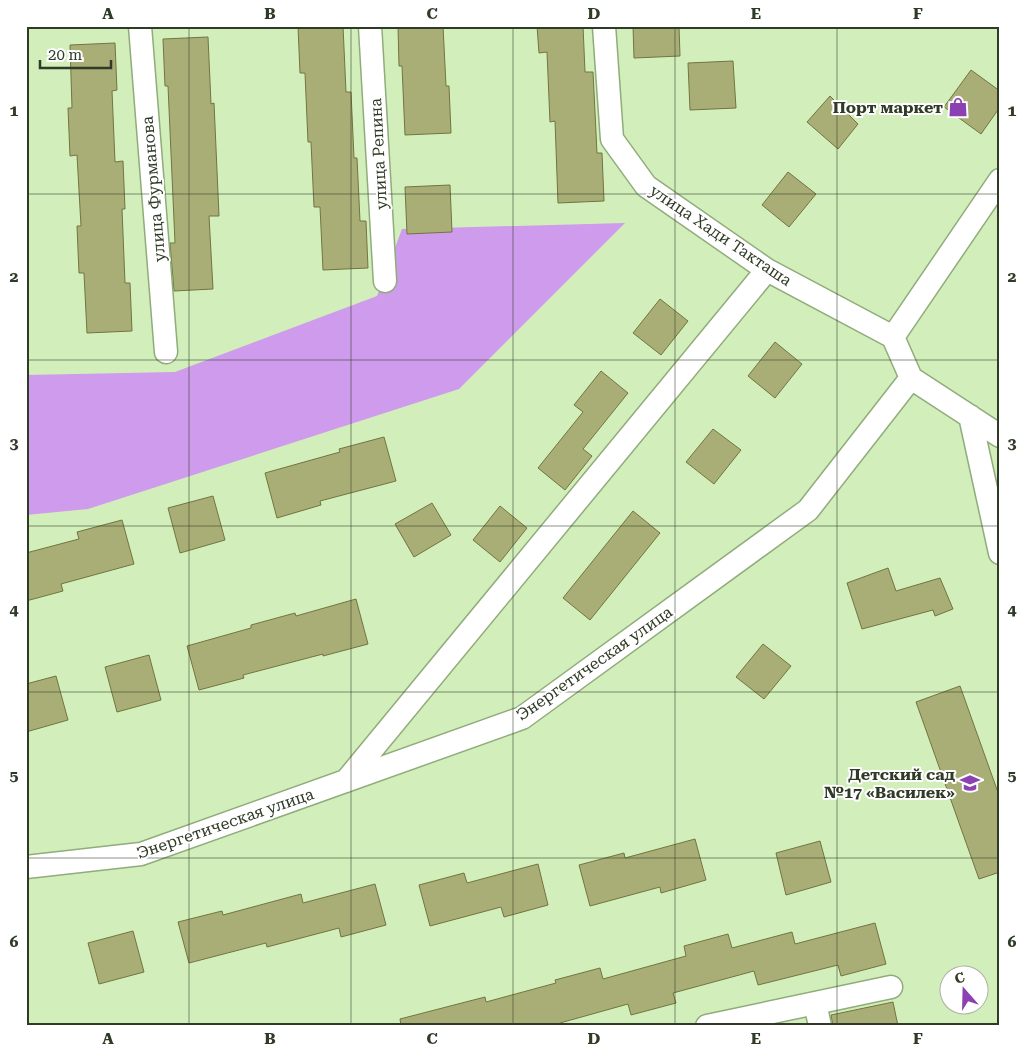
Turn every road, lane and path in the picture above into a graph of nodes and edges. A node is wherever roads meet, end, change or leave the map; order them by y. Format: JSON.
{"nodes":[{"id":1,"x":140,"y":26,"type":"edge"},
{"id":2,"x":370,"y":26,"type":"edge"},
{"id":3,"x":604,"y":26,"type":"edge"},
{"id":4,"x":1000,"y":180,"type":"edge"},
{"id":5,"x":767,"y":270,"type":"junction"},
{"id":6,"x":385,"y":281,"type":"dead end"},
{"id":7,"x":893,"y":337,"type":"junction"},
{"id":8,"x":166,"y":352,"type":"dead end"},
{"id":9,"x":911,"y":378,"type":"junction"},
{"id":10,"x":970,"y":416,"type":"junction"},
{"id":11,"x":1000,"y":436,"type":"edge"},
{"id":12,"x":1000,"y":552,"type":"edge"},
{"id":13,"x":346,"y":781,"type":"junction"},
{"id":14,"x":26,"y":867,"type":"edge"},
{"id":15,"x":891,"y":987,"type":"dead end"},
{"id":16,"x":815,"y":1003,"type":"junction"},
{"id":17,"x":707,"y":1026,"type":"edge"},
{"id":18,"x":820,"y":1026,"type":"edge"}],
"edges":[{"from":1,"to":8,"type":"street","name":"улица Фурманова"},
{"from":2,"to":6,"type":"street","name":"улица Репина"},
{"from":3,"to":5,"type":"street","name":"улица Хади Такташа"},
{"from":4,"to":7,"type":"street"},
{"from":5,"to":7,"type":"street","name":"улица Хади Такташа"},
{"from":5,"to":13,"type":"street"},
{"from":7,"to":9,"type":"street"},
{"from":9,"to":10,"type":"street"},
{"from":9,"to":13,"type":"street","name":"Энергетическая улица"},
{"from":10,"to":11,"type":"street"},
{"from":10,"to":12,"type":"street"},
{"from":13,"to":14,"type":"street","name":"Энергетическая улица"},
{"from":15,"to":16,"type":"street"},
{"from":16,"to":17,"type":"street"},
{"from":16,"to":18,"type":"street"}]}
